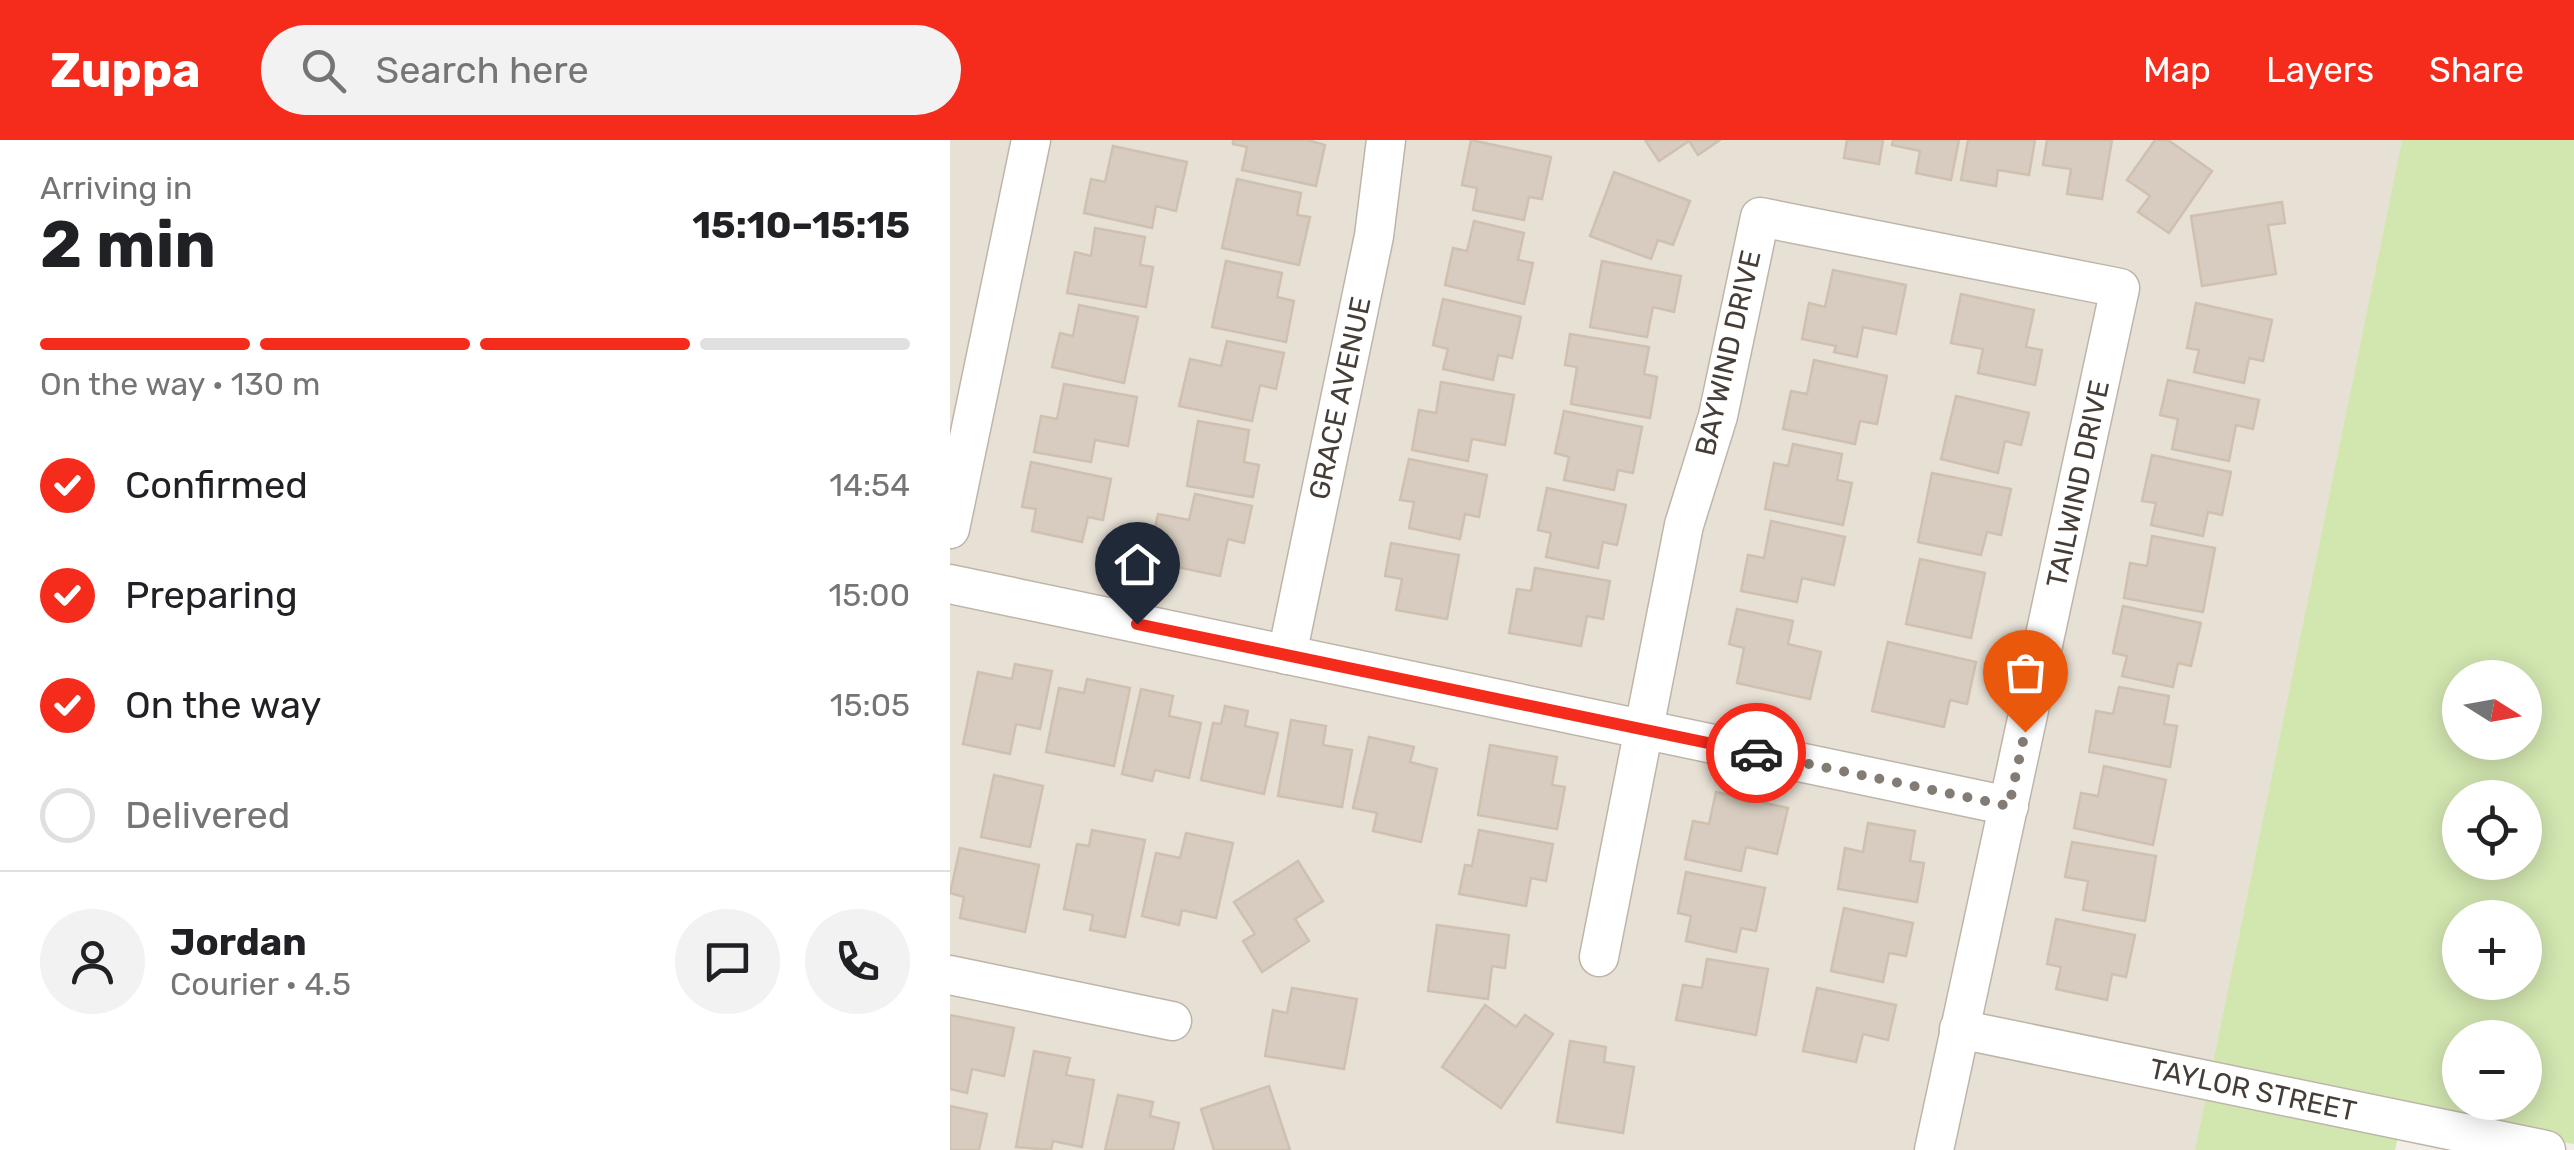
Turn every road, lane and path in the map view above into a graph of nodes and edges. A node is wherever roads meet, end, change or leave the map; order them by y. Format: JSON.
{"nodes":[{"id":1,"x":1031,"y":140,"type":"edge"},
{"id":2,"x":1386,"y":140,"type":"edge"},
{"id":3,"x":2120,"y":288,"type":"joint"},
{"id":4,"x":950,"y":529,"type":"edge"},
{"id":5,"x":950,"y":584,"type":"edge"},
{"id":6,"x":1287,"y":655,"type":"junction"},
{"id":7,"x":1643,"y":730,"type":"junction"},
{"id":8,"x":2009,"y":806,"type":"junction"},
{"id":9,"x":1599,"y":958,"type":"dead end"},
{"id":10,"x":950,"y":975,"type":"edge"},
{"id":11,"x":1172,"y":1021,"type":"dead end"},
{"id":12,"x":1959,"y":1029,"type":"junction"},
{"id":13,"x":1934,"y":1150,"type":"edge"},
{"id":14,"x":2546,"y":1150,"type":"edge"}],
"edges":[{"from":1,"to":4,"type":"street"},
{"from":2,"to":6,"type":"street","name":"GRACE AVENUE"},
{"from":3,"to":7,"type":"street","name":"BAYWIND DRIVE"},
{"from":3,"to":8,"type":"street","name":"TAILWIND DRIVE"},
{"from":5,"to":6,"type":"street"},
{"from":6,"to":7,"type":"street"},
{"from":7,"to":8,"type":"street"},
{"from":7,"to":9,"type":"street"},
{"from":8,"to":12,"type":"street","name":"TAILWIND DRIVE"},
{"from":10,"to":11,"type":"street"},
{"from":12,"to":13,"type":"street","name":"TAILWIND DRIVE"},
{"from":12,"to":14,"type":"street","name":"TAYLOR STREET"}]}
